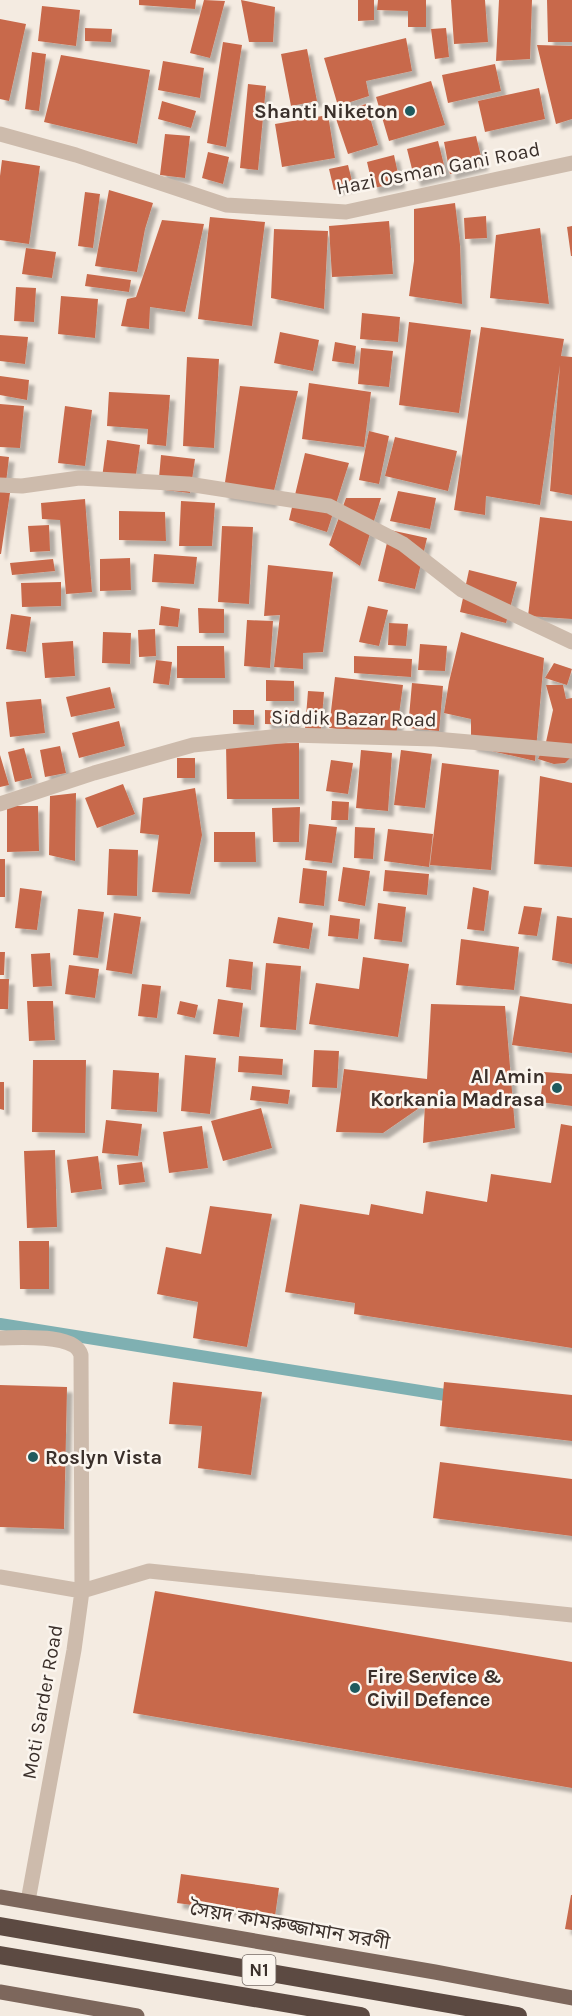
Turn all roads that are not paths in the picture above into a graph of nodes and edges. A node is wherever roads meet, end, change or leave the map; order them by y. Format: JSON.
{"nodes":[{"id":1,"x":0,"y":134,"type":"edge"},
{"id":2,"x":572,"y":163,"type":"edge"},
{"id":3,"x":0,"y":485,"type":"edge"},
{"id":4,"x":572,"y":642,"type":"edge"},
{"id":5,"x":572,"y":751,"type":"edge"},
{"id":6,"x":0,"y":804,"type":"edge"},
{"id":7,"x":0,"y":1338,"type":"edge"},
{"id":8,"x":0,"y":1577,"type":"edge"},
{"id":9,"x":82,"y":1591,"type":"junction"},
{"id":10,"x":572,"y":1615,"type":"edge"},
{"id":11,"x":0,"y":1897,"type":"edge"},
{"id":12,"x":28,"y":1901,"type":"junction"},
{"id":13,"x":0,"y":1926,"type":"edge"},
{"id":14,"x":0,"y":1955,"type":"edge"},
{"id":15,"x":0,"y":1992,"type":"edge"},
{"id":16,"x":572,"y":1998,"type":"edge"},
{"id":17,"x":137,"y":2016,"type":"edge"},
{"id":18,"x":361,"y":2016,"type":"edge"},
{"id":19,"x":518,"y":2016,"type":"edge"}],
"edges":[{"from":1,"to":2,"type":"street","name":"Hazi Osman Gani Road"},
{"from":3,"to":4,"type":"street"},
{"from":5,"to":6,"type":"street","name":"Siddik Bazar Road"},
{"from":7,"to":9,"type":"street","name":"Moti Sarder Road"},
{"from":8,"to":9,"type":"street"},
{"from":9,"to":10,"type":"street"},
{"from":9,"to":12,"type":"street","name":"Moti Sarder Road"},
{"from":11,"to":12,"type":"main road","name":"সৈয়দ কামরুজ্জামান সরণী"},
{"from":12,"to":16,"type":"main road","name":"সৈয়দ কামরুজ্জামান সরণী"},
{"from":13,"to":19,"type":"highway","number":"N1"},
{"from":14,"to":18,"type":"highway","number":"N1"},
{"from":15,"to":17,"type":"main road"}]}
